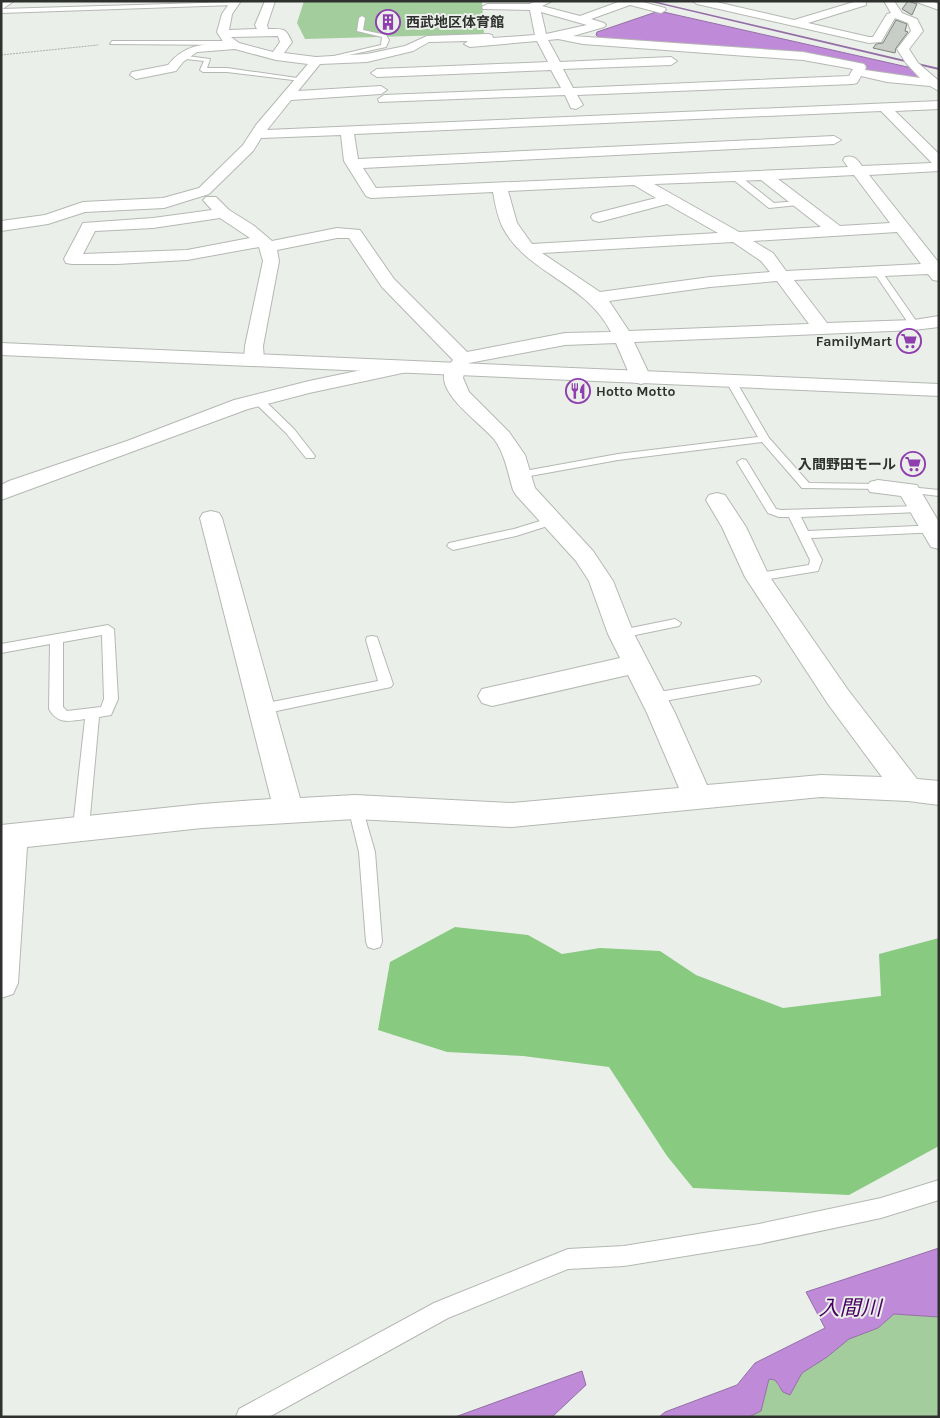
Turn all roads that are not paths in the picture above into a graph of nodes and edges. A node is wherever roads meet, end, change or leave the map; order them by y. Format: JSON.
{"nodes":[{"id":1,"x":9,"y":1,"type":"edge"},
{"id":2,"x":270,"y":1,"type":"edge"},
{"id":3,"x":546,"y":1,"type":"edge"},
{"id":4,"x":697,"y":1,"type":"edge"},
{"id":5,"x":919,"y":1,"type":"edge"},
{"id":6,"x":235,"y":2,"type":"edge"},
{"id":7,"x":627,"y":2,"type":"edge"},
{"id":8,"x":859,"y":2,"type":"edge"},
{"id":9,"x":715,"y":3,"type":"edge"},
{"id":10,"x":487,"y":4,"type":"edge"},
{"id":11,"x":777,"y":6,"type":"dead end"},
{"id":12,"x":1,"y":7,"type":"edge"},
{"id":13,"x":534,"y":7,"type":"junction"},
{"id":14,"x":939,"y":7,"type":"edge"},
{"id":15,"x":884,"y":8,"type":"edge"},
{"id":16,"x":661,"y":10,"type":"dead end"},
{"id":17,"x":1,"y":11,"type":"edge"},
{"id":18,"x":750,"y":13,"type":"junction"},
{"id":19,"x":362,"y":18,"type":"dead end"},
{"id":20,"x":736,"y":19,"type":"dead end"},
{"id":21,"x":580,"y":20,"type":"junction"},
{"id":22,"x":872,"y":21,"type":"dead end"},
{"id":23,"x":793,"y":23,"type":"junction"},
{"id":24,"x":853,"y":27,"type":"dead end"},
{"id":25,"x":264,"y":32,"type":"junction"},
{"id":26,"x":834,"y":32,"type":"junction"},
{"id":27,"x":558,"y":36,"type":"junction"},
{"id":28,"x":541,"y":38,"type":"junction"},
{"id":29,"x":489,"y":40,"type":"junction"},
{"id":30,"x":230,"y":41,"type":"junction"},
{"id":31,"x":112,"y":42,"type":"road end"},
{"id":32,"x":276,"y":56,"type":"junction"},
{"id":33,"x":372,"y":56,"type":"junction"},
{"id":34,"x":753,"y":56,"type":"junction"},
{"id":35,"x":180,"y":57,"type":"junction"},
{"id":36,"x":319,"y":60,"type":"junction"},
{"id":37,"x":555,"y":66,"type":"junction"},
{"id":38,"x":857,"y":72,"type":"junction"},
{"id":39,"x":376,"y":73,"type":"junction"},
{"id":40,"x":136,"y":75,"type":"dead end"},
{"id":41,"x":300,"y":79,"type":"junction"},
{"id":42,"x":781,"y":83,"type":"junction"},
{"id":43,"x":936,"y":85,"type":"edge"},
{"id":44,"x":568,"y":91,"type":"junction"},
{"id":45,"x":383,"y":94,"type":"junction"},
{"id":46,"x":287,"y":96,"type":"junction"},
{"id":47,"x":939,"y":105,"type":"edge"},
{"id":48,"x":885,"y":108,"type":"junction"},
{"id":49,"x":810,"y":111,"type":"junction"},
{"id":50,"x":584,"y":120,"type":"junction"},
{"id":51,"x":392,"y":128,"type":"junction"},
{"id":52,"x":347,"y":130,"type":"junction"},
{"id":53,"x":259,"y":134,"type":"junction"},
{"id":54,"x":834,"y":140,"type":"junction"},
{"id":55,"x":600,"y":152,"type":"junction"},
{"id":56,"x":939,"y":162,"type":"edge"},
{"id":57,"x":352,"y":164,"type":"junction"},
{"id":58,"x":939,"y":167,"type":"edge"},
{"id":59,"x":859,"y":170,"type":"junction"},
{"id":60,"x":763,"y":174,"type":"junction"},
{"id":61,"x":733,"y":176,"type":"junction"},
{"id":62,"x":635,"y":180,"type":"junction"},
{"id":63,"x":582,"y":183,"type":"junction"},
{"id":64,"x":500,"y":187,"type":"junction"},
{"id":65,"x":204,"y":191,"type":"junction"},
{"id":66,"x":669,"y":199,"type":"junction"},
{"id":67,"x":798,"y":202,"type":"junction"},
{"id":68,"x":223,"y":213,"type":"junction"},
{"id":69,"x":599,"y":217,"type":"junction"},
{"id":70,"x":1,"y":226,"type":"edge"},
{"id":71,"x":902,"y":227,"type":"junction"},
{"id":72,"x":835,"y":230,"type":"junction"},
{"id":73,"x":735,"y":236,"type":"junction"},
{"id":74,"x":612,"y":243,"type":"junction"},
{"id":75,"x":265,"y":244,"type":"junction"},
{"id":76,"x":527,"y":249,"type":"junction"},
{"id":77,"x":877,"y":271,"type":"junction"},
{"id":78,"x":937,"y":271,"type":"edge"},
{"id":79,"x":781,"y":276,"type":"junction"},
{"id":80,"x":596,"y":298,"type":"junction"},
{"id":81,"x":939,"y":321,"type":"edge"},
{"id":82,"x":914,"y":325,"type":"junction"},
{"id":83,"x":822,"y":329,"type":"junction"},
{"id":84,"x":622,"y":337,"type":"junction"},
{"id":85,"x":1,"y":349,"type":"edge"},
{"id":86,"x":262,"y":360,"type":"junction"},
{"id":87,"x":459,"y":364,"type":"junction"},
{"id":88,"x":400,"y":368,"type":"junction"},
{"id":89,"x":641,"y":378,"type":"junction"},
{"id":90,"x":732,"y":383,"type":"junction"},
{"id":91,"x":939,"y":390,"type":"edge"},
{"id":92,"x":278,"y":395,"type":"junction"},
{"id":93,"x":258,"y":400,"type":"junction"},
{"id":94,"x":765,"y":439,"type":"junction"},
{"id":95,"x":310,"y":456,"type":"dead end"},
{"id":96,"x":742,"y":462,"type":"dead end"},
{"id":97,"x":519,"y":475,"type":"junction"},
{"id":98,"x":878,"y":486,"type":"joint"},
{"id":99,"x":1,"y":493,"type":"edge"},
{"id":100,"x":939,"y":493,"type":"edge"},
{"id":101,"x":717,"y":500,"type":"dead end"},
{"id":102,"x":914,"y":500,"type":"junction"},
{"id":103,"x":794,"y":513,"type":"junction"},
{"id":104,"x":211,"y":518,"type":"dead end"},
{"id":105,"x":553,"y":521,"type":"junction"},
{"id":106,"x":936,"y":534,"type":"edge"},
{"id":107,"x":804,"y":535,"type":"junction"},
{"id":108,"x":453,"y":546,"type":"dead end"},
{"id":109,"x":757,"y":578,"type":"junction"},
{"id":110,"x":676,"y":623,"type":"dead end"},
{"id":111,"x":621,"y":634,"type":"junction"},
{"id":112,"x":57,"y":639,"type":"junction"},
{"id":113,"x":372,"y":640,"type":"dead end"},
{"id":114,"x":1,"y":650,"type":"edge"},
{"id":115,"x":635,"y":664,"type":"junction"},
{"id":116,"x":754,"y":681,"type":"dead end"},
{"id":117,"x":492,"y":696,"type":"dead end"},
{"id":118,"x":653,"y":698,"type":"junction"},
{"id":119,"x":262,"y":709,"type":"junction"},
{"id":120,"x":93,"y":712,"type":"junction"},
{"id":121,"x":908,"y":789,"type":"junction"},
{"id":122,"x":939,"y":794,"type":"edge"},
{"id":123,"x":697,"y":796,"type":"junction"},
{"id":124,"x":355,"y":807,"type":"junction"},
{"id":125,"x":289,"y":810,"type":"junction"},
{"id":126,"x":81,"y":827,"type":"junction"},
{"id":127,"x":7,"y":836,"type":"edge"},
{"id":128,"x":374,"y":942,"type":"dead end"},
{"id":129,"x":1,"y":983,"type":"edge"},
{"id":130,"x":939,"y":1190,"type":"edge"},
{"id":131,"x":247,"y":1417,"type":"edge"}],
"edges":[{"from":1,"to":12,"type":"main road"},
{"from":2,"to":25,"type":"main road"},
{"from":3,"to":13,"type":"main road"},
{"from":4,"to":9,"type":"main road"},
{"from":5,"to":14,"type":"main road"},
{"from":6,"to":17,"type":"lane"},
{"from":6,"to":30,"type":"main road"},
{"from":7,"to":16,"type":"main road"},
{"from":7,"to":21,"type":"main road"},
{"from":8,"to":15,"type":"main road"},
{"from":8,"to":23,"type":"main road"},
{"from":9,"to":18,"type":"main road"},
{"from":10,"to":13,"type":"main road"},
{"from":10,"to":29,"type":"main road"},
{"from":11,"to":18,"type":"main road"},
{"from":13,"to":21,"type":"main road"},
{"from":13,"to":28,"type":"main road"},
{"from":15,"to":22,"type":"main road"},
{"from":15,"to":26,"type":"main road"},
{"from":15,"to":43,"type":"main road"},
{"from":18,"to":20,"type":"main road"},
{"from":18,"to":23,"type":"main road"},
{"from":19,"to":36,"type":"lane"},
{"from":21,"to":27,"type":"main road"},
{"from":23,"to":26,"type":"main road"},
{"from":24,"to":26,"type":"main road"},
{"from":25,"to":30,"type":"main road"},
{"from":25,"to":32,"type":"main road"},
{"from":27,"to":28,"type":"main road"},
{"from":27,"to":34,"type":"main road"},
{"from":28,"to":29,"type":"main road"},
{"from":28,"to":37,"type":"main road"},
{"from":29,"to":33,"type":"main road"},
{"from":30,"to":31,"type":"lane"},
{"from":30,"to":32,"type":"main road"},
{"from":30,"to":35,"type":"main road"},
{"from":32,"to":36,"type":"main road"},
{"from":33,"to":36,"type":"main road"},
{"from":33,"to":39,"type":"main road"},
{"from":34,"to":37,"type":"main road"},
{"from":34,"to":38,"type":"main road"},
{"from":34,"to":42,"type":"main road"},
{"from":35,"to":40,"type":"main road"},
{"from":35,"to":41,"type":"lane"},
{"from":36,"to":41,"type":"main road"},
{"from":37,"to":39,"type":"main road"},
{"from":37,"to":44,"type":"main road"},
{"from":38,"to":42,"type":"main road"},
{"from":38,"to":43,"type":"main road"},
{"from":39,"to":45,"type":"main road"},
{"from":41,"to":46,"type":"main road"},
{"from":42,"to":44,"type":"main road"},
{"from":42,"to":49,"type":"main road"},
{"from":44,"to":45,"type":"main road"},
{"from":44,"to":50,"type":"main road"},
{"from":45,"to":46,"type":"main road"},
{"from":45,"to":51,"type":"main road"},
{"from":46,"to":53,"type":"main road"},
{"from":47,"to":48,"type":"main road"},
{"from":48,"to":49,"type":"main road"},
{"from":48,"to":56,"type":"main road"},
{"from":49,"to":50,"type":"main road"},
{"from":49,"to":54,"type":"main road"},
{"from":50,"to":51,"type":"main road"},
{"from":50,"to":55,"type":"main road"},
{"from":51,"to":52,"type":"main road"},
{"from":52,"to":53,"type":"main road"},
{"from":52,"to":57,"type":"main road"},
{"from":53,"to":65,"type":"main road"},
{"from":54,"to":55,"type":"main road"},
{"from":54,"to":59,"type":"main road"},
{"from":55,"to":57,"type":"main road"},
{"from":55,"to":62,"type":"main road"},
{"from":57,"to":64,"type":"main road"},
{"from":58,"to":59,"type":"main road"},
{"from":59,"to":60,"type":"main road"},
{"from":59,"to":71,"type":"main road"},
{"from":60,"to":61,"type":"main road"},
{"from":60,"to":67,"type":"main road"},
{"from":61,"to":62,"type":"main road"},
{"from":61,"to":67,"type":"lane"},
{"from":62,"to":63,"type":"main road"},
{"from":62,"to":66,"type":"main road"},
{"from":63,"to":64,"type":"main road"},
{"from":63,"to":69,"type":"main road"},
{"from":64,"to":76,"type":"main road"},
{"from":65,"to":68,"type":"main road"},
{"from":65,"to":70,"type":"main road"},
{"from":66,"to":69,"type":"main road"},
{"from":66,"to":73,"type":"main road"},
{"from":67,"to":72,"type":"main road"},
{"from":68,"to":75,"type":"main road"},
{"from":68,"to":75,"type":"main road"},
{"from":69,"to":74,"type":"main road"},
{"from":71,"to":72,"type":"main road"},
{"from":71,"to":78,"type":"main road"},
{"from":72,"to":73,"type":"main road"},
{"from":73,"to":74,"type":"main road"},
{"from":73,"to":79,"type":"main road"},
{"from":74,"to":76,"type":"main road"},
{"from":75,"to":86,"type":"main road"},
{"from":75,"to":87,"type":"main road"},
{"from":76,"to":80,"type":"main road"},
{"from":77,"to":78,"type":"main road"},
{"from":77,"to":79,"type":"main road"},
{"from":77,"to":82,"type":"lane"},
{"from":79,"to":80,"type":"main road"},
{"from":79,"to":83,"type":"main road"},
{"from":80,"to":84,"type":"main road"},
{"from":81,"to":82,"type":"main road"},
{"from":82,"to":83,"type":"main road"},
{"from":83,"to":84,"type":"main road"},
{"from":84,"to":87,"type":"main road"},
{"from":84,"to":89,"type":"main road"},
{"from":85,"to":86,"type":"main road"},
{"from":86,"to":88,"type":"main road"},
{"from":86,"to":92,"type":"main road"},
{"from":87,"to":88,"type":"main road"},
{"from":87,"to":89,"type":"main road"},
{"from":87,"to":97,"type":"main road"},
{"from":88,"to":92,"type":"main road"},
{"from":89,"to":90,"type":"main road"},
{"from":90,"to":91,"type":"main road"},
{"from":90,"to":94,"type":"lane"},
{"from":92,"to":93,"type":"main road"},
{"from":93,"to":95,"type":"lane"},
{"from":93,"to":99,"type":"main road"},
{"from":94,"to":97,"type":"lane"},
{"from":94,"to":98,"type":"lane"},
{"from":96,"to":103,"type":"lane"},
{"from":97,"to":105,"type":"main road"},
{"from":98,"to":102,"type":"main road"},
{"from":100,"to":102,"type":"lane"},
{"from":101,"to":109,"type":"main road"},
{"from":102,"to":103,"type":"lane"},
{"from":102,"to":106,"type":"main road"},
{"from":103,"to":107,"type":"lane"},
{"from":104,"to":119,"type":"main road"},
{"from":105,"to":108,"type":"lane"},
{"from":105,"to":111,"type":"main road"},
{"from":106,"to":107,"type":"lane"},
{"from":107,"to":109,"type":"lane"},
{"from":109,"to":121,"type":"main road"},
{"from":110,"to":111,"type":"lane"},
{"from":111,"to":115,"type":"main road"},
{"from":112,"to":114,"type":"lane"},
{"from":112,"to":120,"type":"lane"},
{"from":112,"to":120,"type":"lane"},
{"from":113,"to":119,"type":"lane"},
{"from":115,"to":117,"type":"main road"},
{"from":115,"to":118,"type":"main road"},
{"from":116,"to":118,"type":"lane"},
{"from":118,"to":123,"type":"main road"},
{"from":119,"to":125,"type":"main road"},
{"from":120,"to":126,"type":"lane"},
{"from":121,"to":122,"type":"main road"},
{"from":121,"to":123,"type":"main road"},
{"from":123,"to":124,"type":"main road"},
{"from":124,"to":125,"type":"main road"},
{"from":124,"to":128,"type":"lane"},
{"from":125,"to":126,"type":"main road"},
{"from":126,"to":127,"type":"main road"},
{"from":127,"to":129,"type":"main road"},
{"from":130,"to":131,"type":"lane"}]}
